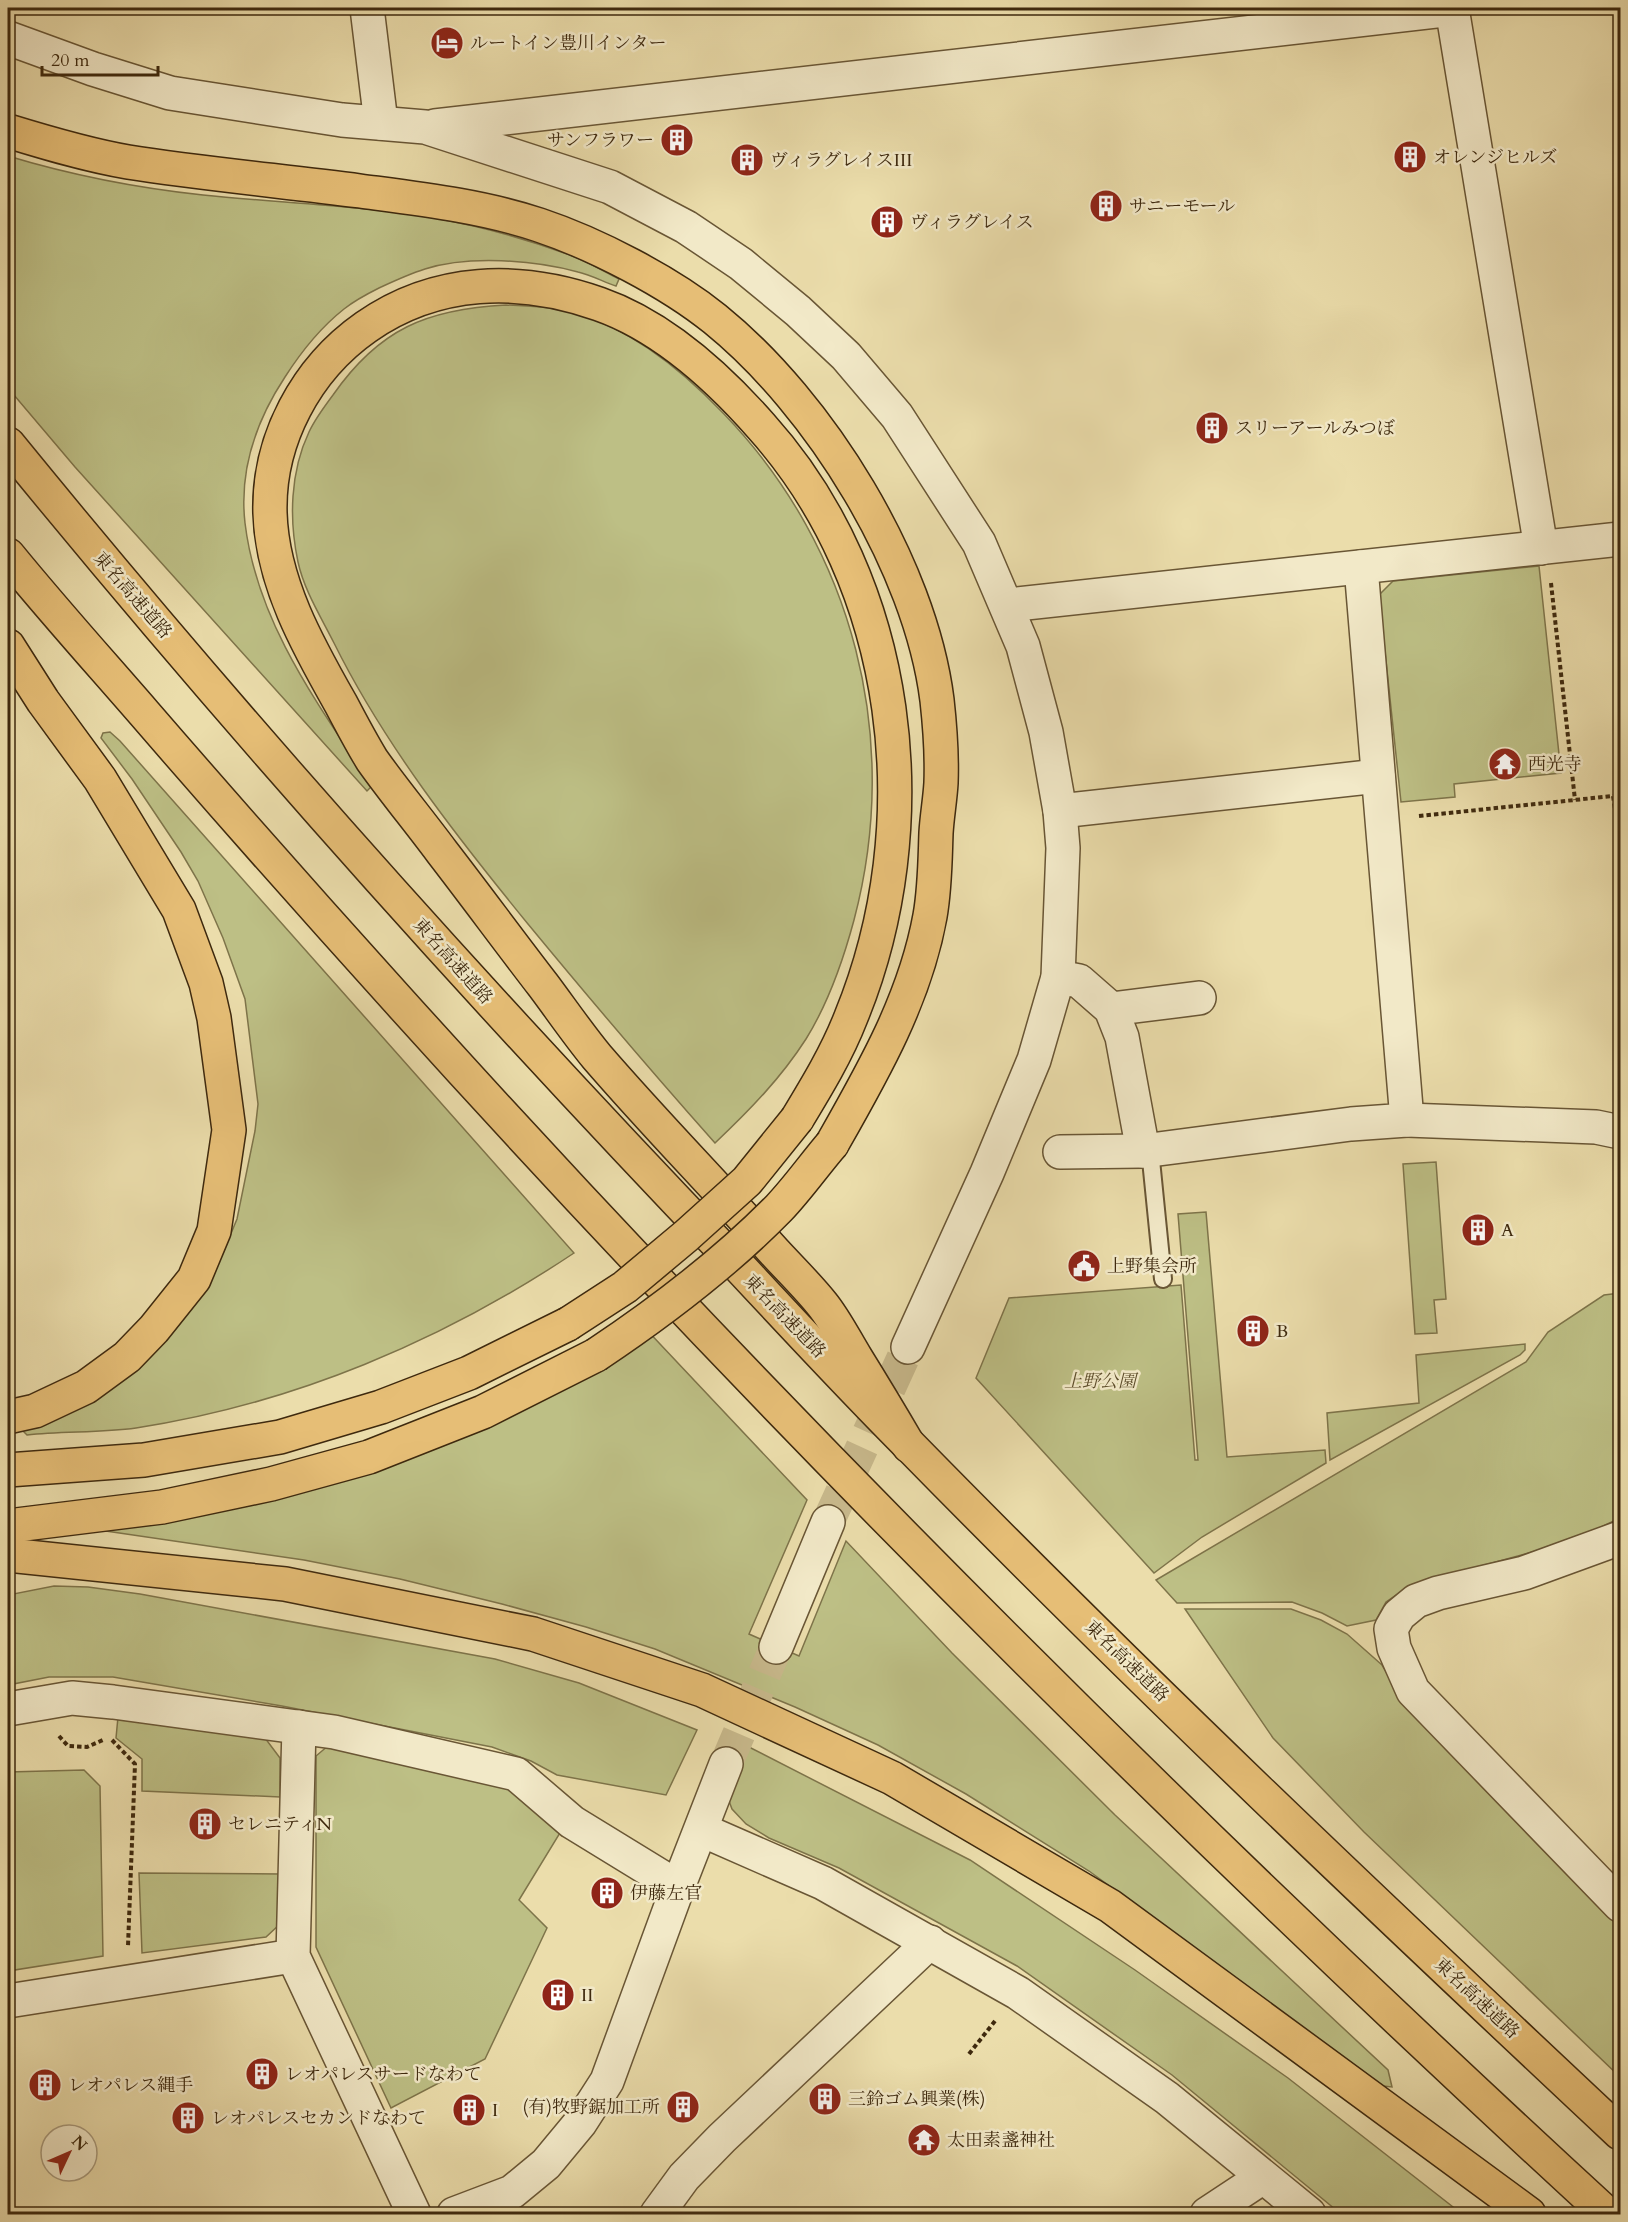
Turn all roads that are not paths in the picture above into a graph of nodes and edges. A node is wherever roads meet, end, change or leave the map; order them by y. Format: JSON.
{"nodes":[{"id":1,"x":367,"y":8,"type":"edge"},
{"id":2,"x":1452,"y":8,"type":"edge"},
{"id":3,"x":8,"y":38,"type":"edge"},
{"id":4,"x":381,"y":123,"type":"junction"},
{"id":5,"x":425,"y":127,"type":"junction"},
{"id":6,"x":8,"y":131,"type":"edge"},
{"id":7,"x":8,"y":444,"type":"edge"},
{"id":8,"x":1620,"y":539,"type":"edge"},
{"id":9,"x":1544,"y":548,"type":"junction"},
{"id":10,"x":8,"y":555,"type":"edge"},
{"id":11,"x":1361,"y":567,"type":"junction"},
{"id":12,"x":1007,"y":605,"type":"junction"},
{"id":13,"x":8,"y":646,"type":"edge"},
{"id":14,"x":1378,"y":776,"type":"junction"},
{"id":15,"x":1060,"y":811,"type":"junction"},
{"id":16,"x":1058,"y":976,"type":"junction"},
{"id":17,"x":1199,"y":999,"type":"dead end"},
{"id":18,"x":1111,"y":1010,"type":"junction"},
{"id":19,"x":1407,"y":1120,"type":"junction"},
{"id":20,"x":1620,"y":1132,"type":"edge"},
{"id":21,"x":1146,"y":1150,"type":"junction"},
{"id":22,"x":1060,"y":1152,"type":"dead end"},
{"id":23,"x":1163,"y":1279,"type":"dead end"},
{"id":24,"x":908,"y":1347,"type":"tunnel mouth"},
{"id":25,"x":8,"y":1417,"type":"edge"},
{"id":26,"x":909,"y":1446,"type":"junction"},
{"id":27,"x":8,"y":1470,"type":"edge"},
{"id":28,"x":828,"y":1522,"type":"tunnel mouth"},
{"id":29,"x":8,"y":1526,"type":"edge"},
{"id":30,"x":1620,"y":1538,"type":"edge"},
{"id":31,"x":8,"y":1555,"type":"edge"},
{"id":32,"x":776,"y":1647,"type":"tunnel mouth"},
{"id":33,"x":8,"y":1709,"type":"edge"},
{"id":34,"x":299,"y":1727,"type":"junction"},
{"id":35,"x":726,"y":1764,"type":"tunnel mouth"},
{"id":36,"x":702,"y":1830,"type":"junction"},
{"id":37,"x":678,"y":1887,"type":"junction"},
{"id":38,"x":1620,"y":1905,"type":"edge"},
{"id":39,"x":930,"y":1942,"type":"junction"},
{"id":40,"x":293,"y":1956,"type":"junction"},
{"id":41,"x":8,"y":2001,"type":"edge"},
{"id":42,"x":1620,"y":2133,"type":"edge"},
{"id":43,"x":1263,"y":2177,"type":"junction"},
{"id":44,"x":1601,"y":2209,"type":"edge"},
{"id":45,"x":414,"y":2214,"type":"edge"},
{"id":46,"x":454,"y":2214,"type":"edge"},
{"id":47,"x":657,"y":2214,"type":"edge"},
{"id":48,"x":1207,"y":2214,"type":"edge"},
{"id":49,"x":1309,"y":2214,"type":"edge"},
{"id":50,"x":1529,"y":2214,"type":"edge"}],
"edges":[{"from":1,"to":4,"type":"street"},
{"from":2,"to":5,"type":"street"},
{"from":2,"to":9,"type":"street"},
{"from":3,"to":4,"type":"street"},
{"from":4,"to":5,"type":"street"},
{"from":5,"to":12,"type":"street"},
{"from":6,"to":29,"type":"highway","bridge":true},
{"from":7,"to":26,"type":"highway","name":"東名高速道路"},
{"from":8,"to":9,"type":"street"},
{"from":9,"to":11,"type":"street"},
{"from":10,"to":44,"type":"highway"},
{"from":11,"to":12,"type":"street"},
{"from":11,"to":14,"type":"street"},
{"from":12,"to":15,"type":"street"},
{"from":13,"to":25,"type":"highway"},
{"from":14,"to":15,"type":"street"},
{"from":14,"to":19,"type":"street"},
{"from":15,"to":16,"type":"street"},
{"from":16,"to":18,"type":"street"},
{"from":16,"to":24,"type":"street"},
{"from":17,"to":18,"type":"street"},
{"from":18,"to":21,"type":"street"},
{"from":19,"to":20,"type":"street"},
{"from":19,"to":21,"type":"street"},
{"from":21,"to":22,"type":"street"},
{"from":21,"to":23,"type":"lane"},
{"from":26,"to":27,"type":"highway","bridge":true},
{"from":26,"to":42,"type":"highway","name":"東名高速道路"},
{"from":28,"to":32,"type":"street"},
{"from":30,"to":38,"type":"street"},
{"from":31,"to":50,"type":"highway"},
{"from":33,"to":34,"type":"street"},
{"from":34,"to":37,"type":"street"},
{"from":34,"to":40,"type":"street"},
{"from":35,"to":36,"type":"street"},
{"from":36,"to":37,"type":"street"},
{"from":36,"to":39,"type":"street"},
{"from":37,"to":46,"type":"street"},
{"from":39,"to":43,"type":"street"},
{"from":39,"to":47,"type":"street"},
{"from":40,"to":41,"type":"street"},
{"from":40,"to":45,"type":"street"},
{"from":43,"to":48,"type":"street"},
{"from":43,"to":49,"type":"street"}]}
